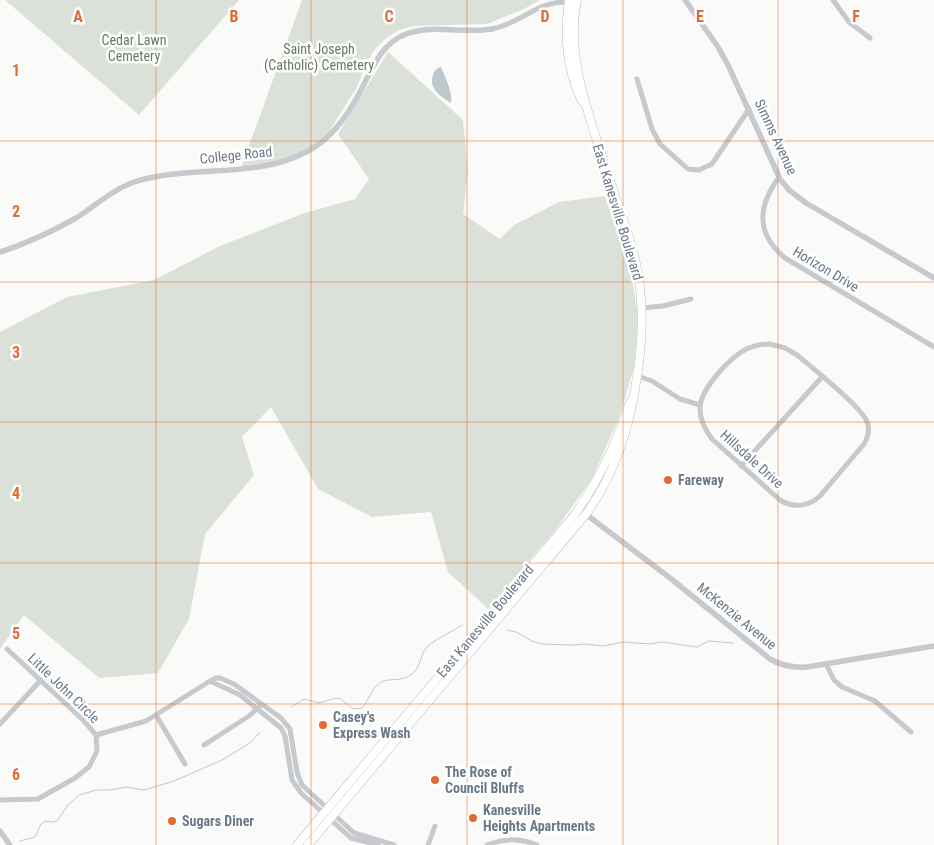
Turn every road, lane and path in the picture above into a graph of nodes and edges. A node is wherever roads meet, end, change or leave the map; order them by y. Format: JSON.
{"nodes":[{"id":1,"x":686,"y":0,"type":"edge"},
{"id":2,"x":833,"y":0,"type":"edge"},
{"id":3,"x":573,"y":1,"type":"edge"},
{"id":4,"x":492,"y":30,"type":"joint"},
{"id":5,"x":870,"y":38,"type":"dead end"},
{"id":6,"x":637,"y":79,"type":"dead end"},
{"id":7,"x":749,"y":109,"type":"junction"},
{"id":8,"x":779,"y":177,"type":"junction"},
{"id":9,"x":0,"y":252,"type":"edge"},
{"id":10,"x":934,"y":278,"type":"edge"},
{"id":11,"x":691,"y":299,"type":"dead end"},
{"id":12,"x":642,"y":308,"type":"junction"},
{"id":13,"x":934,"y":347,"type":"edge"},
{"id":14,"x":638,"y":376,"type":"junction"},
{"id":15,"x":822,"y":377,"type":"junction"},
{"id":16,"x":700,"y":405,"type":"junction"},
{"id":17,"x":741,"y":466,"type":"junction"},
{"id":18,"x":579,"y":509,"type":"junction"},
{"id":19,"x":586,"y":514,"type":"junction"},
{"id":20,"x":934,"y":646,"type":"edge"},
{"id":21,"x":7,"y":648,"type":"dead end"},
{"id":22,"x":826,"y":664,"type":"junction"},
{"id":23,"x":41,"y":680,"type":"junction"},
{"id":24,"x":210,"y":681,"type":"junction"},
{"id":25,"x":262,"y":704,"type":"junction"},
{"id":26,"x":258,"y":709,"type":"junction"},
{"id":27,"x":156,"y":715,"type":"junction"},
{"id":28,"x":0,"y":724,"type":"edge"},
{"id":29,"x":911,"y":732,"type":"dead end"},
{"id":30,"x":96,"y":735,"type":"junction"},
{"id":31,"x":204,"y":746,"type":"dead end"},
{"id":32,"x":185,"y":764,"type":"dead end"},
{"id":33,"x":0,"y":800,"type":"edge"},
{"id":34,"x":326,"y":810,"type":"junction"},
{"id":35,"x":332,"y":816,"type":"junction"},
{"id":36,"x":435,"y":826,"type":"dead end"},
{"id":37,"x":0,"y":831,"type":"edge"},
{"id":38,"x":10,"y":845,"type":"edge"},
{"id":39,"x":297,"y":845,"type":"edge"},
{"id":40,"x":308,"y":845,"type":"edge"},
{"id":41,"x":378,"y":845,"type":"edge"},
{"id":42,"x":394,"y":845,"type":"edge"},
{"id":43,"x":428,"y":845,"type":"edge"},
{"id":44,"x":487,"y":845,"type":"edge"},
{"id":45,"x":537,"y":845,"type":"edge"}],
"edges":[{"from":1,"to":7,"type":"street","name":"Simms Avenue"},
{"from":2,"to":5,"type":"street"},
{"from":3,"to":4,"type":"street","name":"College Road"},
{"from":3,"to":12,"type":"main road","name":"East Kanesville Boulevard"},
{"from":4,"to":9,"type":"street","name":"College Road"},
{"from":6,"to":7,"type":"street"},
{"from":7,"to":8,"type":"street","name":"Simms Avenue"},
{"from":8,"to":10,"type":"street","name":"Simms Avenue"},
{"from":8,"to":13,"type":"street","name":"Horizon Drive"},
{"from":11,"to":12,"type":"street"},
{"from":12,"to":14,"type":"main road","name":"East Kanesville Boulevard"},
{"from":14,"to":16,"type":"street"},
{"from":14,"to":18,"type":"main road","name":"East Kanesville Boulevard"},
{"from":14,"to":19,"type":"main road","name":"East Kanesville Boulevard"},
{"from":15,"to":16,"type":"street","name":"Hillsdale Drive"},
{"from":15,"to":17,"type":"street"},
{"from":15,"to":17,"type":"street","name":"Hillsdale Drive"},
{"from":16,"to":17,"type":"street","name":"Hillsdale Drive"},
{"from":18,"to":19,"type":"street","name":"McKenzie Avenue"},
{"from":18,"to":34,"type":"main road","name":"East Kanesville Boulevard"},
{"from":19,"to":22,"type":"street","name":"McKenzie Avenue"},
{"from":19,"to":35,"type":"main road","name":"East Kanesville Boulevard"},
{"from":20,"to":22,"type":"street","name":"McKenzie Avenue"},
{"from":21,"to":23,"type":"street","name":"Little John Circle"},
{"from":22,"to":29,"type":"street"},
{"from":23,"to":28,"type":"street"},
{"from":23,"to":30,"type":"street","name":"Little John Circle"},
{"from":24,"to":25,"type":"street"},
{"from":24,"to":26,"type":"street"},
{"from":24,"to":27,"type":"street"},
{"from":25,"to":26,"type":"street"},
{"from":25,"to":34,"type":"street"},
{"from":26,"to":31,"type":"street"},
{"from":26,"to":34,"type":"street"},
{"from":27,"to":30,"type":"street"},
{"from":27,"to":32,"type":"street"},
{"from":30,"to":33,"type":"street","name":"Little John Circle"},
{"from":34,"to":35,"type":"street"},
{"from":34,"to":39,"type":"main road","name":"East Kanesville Boulevard"},
{"from":35,"to":40,"type":"main road","name":"East Kanesville Boulevard"},
{"from":35,"to":41,"type":"street"},
{"from":35,"to":42,"type":"street"},
{"from":36,"to":43,"type":"street"},
{"from":37,"to":38,"type":"street"},
{"from":44,"to":45,"type":"street"}]}
